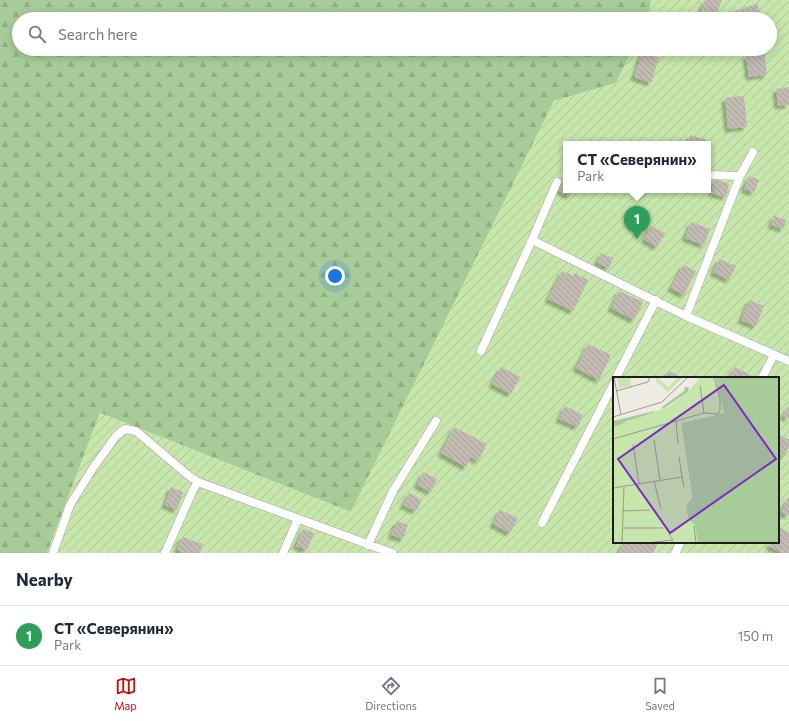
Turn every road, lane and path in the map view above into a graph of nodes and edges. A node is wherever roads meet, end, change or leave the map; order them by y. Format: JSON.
{"nodes":[{"id":1,"x":753,"y":152,"type":"dead end"},
{"id":2,"x":711,"y":175,"type":"edge"},
{"id":3,"x":740,"y":176,"type":"junction"},
{"id":4,"x":557,"y":182,"type":"dead end"},
{"id":5,"x":532,"y":240,"type":"junction"},
{"id":6,"x":656,"y":300,"type":"junction"},
{"id":7,"x":686,"y":316,"type":"junction"},
{"id":8,"x":481,"y":351,"type":"dead end"},
{"id":9,"x":774,"y":354,"type":"junction"},
{"id":10,"x":789,"y":361,"type":"edge"},
{"id":11,"x":617,"y":377,"type":"edge"},
{"id":12,"x":762,"y":377,"type":"edge"},
{"id":13,"x":613,"y":385,"type":"edge"},
{"id":14,"x":436,"y":421,"type":"dead end"},
{"id":15,"x":198,"y":482,"type":"junction"},
{"id":16,"x":298,"y":519,"type":"junction"},
{"id":17,"x":542,"y":523,"type":"dead end"},
{"id":18,"x":680,"y":543,"type":"edge"},
{"id":19,"x":368,"y":545,"type":"junction"},
{"id":20,"x":53,"y":553,"type":"edge"},
{"id":21,"x":164,"y":553,"type":"edge"},
{"id":22,"x":284,"y":553,"type":"edge"},
{"id":23,"x":392,"y":553,"type":"edge"},
{"id":24,"x":675,"y":553,"type":"edge"}],
"edges":[{"from":1,"to":3,"type":"lane"},
{"from":2,"to":3,"type":"lane"},
{"from":3,"to":7,"type":"lane"},
{"from":4,"to":5,"type":"lane"},
{"from":5,"to":6,"type":"lane"},
{"from":5,"to":8,"type":"lane"},
{"from":6,"to":7,"type":"lane"},
{"from":6,"to":11,"type":"lane"},
{"from":7,"to":9,"type":"lane"},
{"from":9,"to":10,"type":"lane"},
{"from":9,"to":12,"type":"lane"},
{"from":13,"to":17,"type":"lane"},
{"from":14,"to":19,"type":"lane"},
{"from":15,"to":16,"type":"lane"},
{"from":15,"to":20,"type":"lane"},
{"from":15,"to":21,"type":"lane"},
{"from":16,"to":19,"type":"lane"},
{"from":16,"to":22,"type":"lane"},
{"from":18,"to":24,"type":"lane"},
{"from":19,"to":23,"type":"lane"}]}
